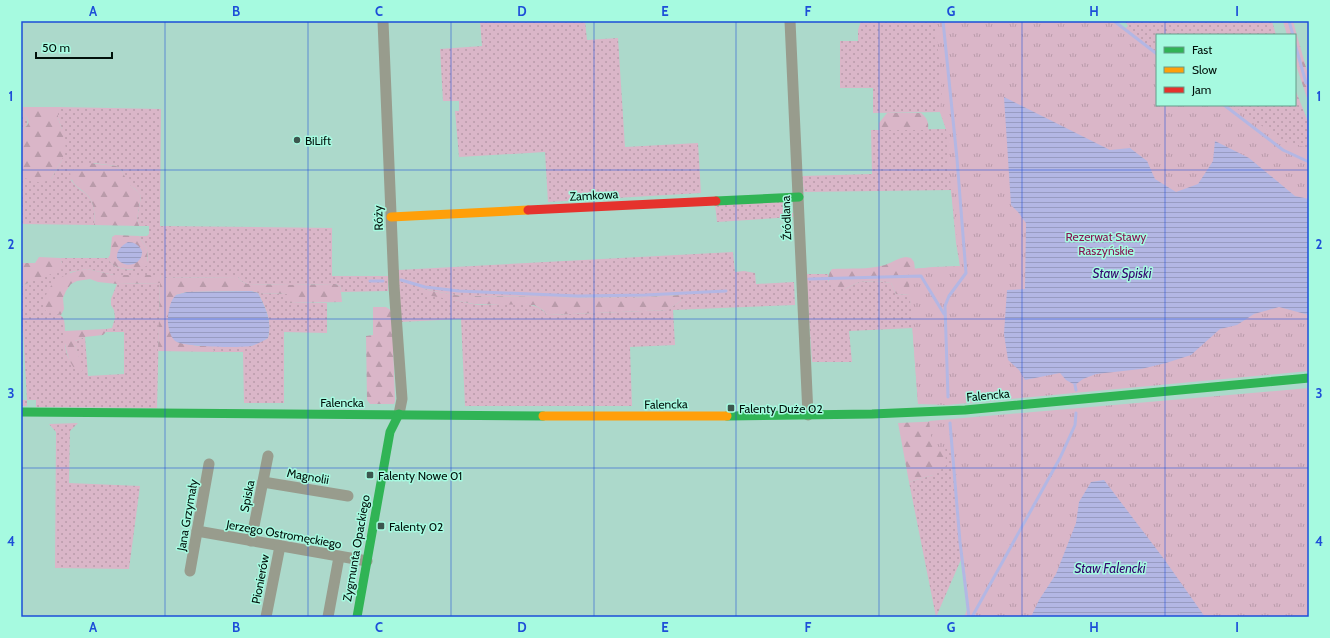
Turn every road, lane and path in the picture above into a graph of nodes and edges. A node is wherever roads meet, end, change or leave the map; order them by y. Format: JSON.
{"nodes":[{"id":1,"x":383,"y":21,"type":"edge"},
{"id":2,"x":790,"y":21,"type":"edge"},
{"id":3,"x":799,"y":197,"type":"junction"},
{"id":4,"x":391,"y":217,"type":"junction"},
{"id":5,"x":1309,"y":378,"type":"edge"},
{"id":6,"x":21,"y":412,"type":"edge"},
{"id":7,"x":399,"y":414,"type":"junction"},
{"id":8,"x":808,"y":415,"type":"junction"},
{"id":9,"x":268,"y":456,"type":"dead end"},
{"id":10,"x":209,"y":464,"type":"dead end"},
{"id":11,"x":263,"y":482,"type":"junction"},
{"id":12,"x":348,"y":496,"type":"dead end"},
{"id":13,"x":197,"y":531,"type":"junction"},
{"id":14,"x":251,"y":541,"type":"junction"},
{"id":15,"x":280,"y":546,"type":"junction"},
{"id":16,"x":340,"y":557,"type":"junction"},
{"id":17,"x":367,"y":561,"type":"junction"},
{"id":18,"x":190,"y":571,"type":"dead end"},
{"id":19,"x":266,"y":617,"type":"edge"},
{"id":20,"x":328,"y":617,"type":"edge"},
{"id":21,"x":357,"y":617,"type":"edge"}],
"edges":[{"from":1,"to":4,"type":"street","name":"Róży"},
{"from":2,"to":3,"type":"street","name":"Źródlana"},
{"from":3,"to":4,"type":"street","name":"Zamkowa"},
{"from":3,"to":8,"type":"street","name":"Źródlana"},
{"from":4,"to":7,"type":"street","name":"Róży"},
{"from":5,"to":8,"type":"street","name":"Falencka"},
{"from":6,"to":7,"type":"street","name":"Falencka"},
{"from":7,"to":8,"type":"street","name":"Falencka"},
{"from":7,"to":17,"type":"street","name":"Zygmunta Opackiego"},
{"from":9,"to":11,"type":"street","name":"Spiska"},
{"from":10,"to":13,"type":"street","name":"Jana Grzymały"},
{"from":11,"to":12,"type":"street","name":"Magnolii"},
{"from":11,"to":14,"type":"street","name":"Spiska"},
{"from":13,"to":14,"type":"street","name":"Jerzego Ostromęckiego"},
{"from":13,"to":18,"type":"street","name":"Jana Grzymały"},
{"from":14,"to":15,"type":"street","name":"Jerzego Ostromęckiego"},
{"from":15,"to":16,"type":"street","name":"Jerzego Ostromęckiego"},
{"from":15,"to":19,"type":"street","name":"Pionierów"},
{"from":16,"to":17,"type":"street","name":"Jerzego Ostromęckiego"},
{"from":16,"to":20,"type":"street","name":"Zygmunta Opackiego"},
{"from":17,"to":21,"type":"street","name":"Zygmunta Opackiego"}]}
